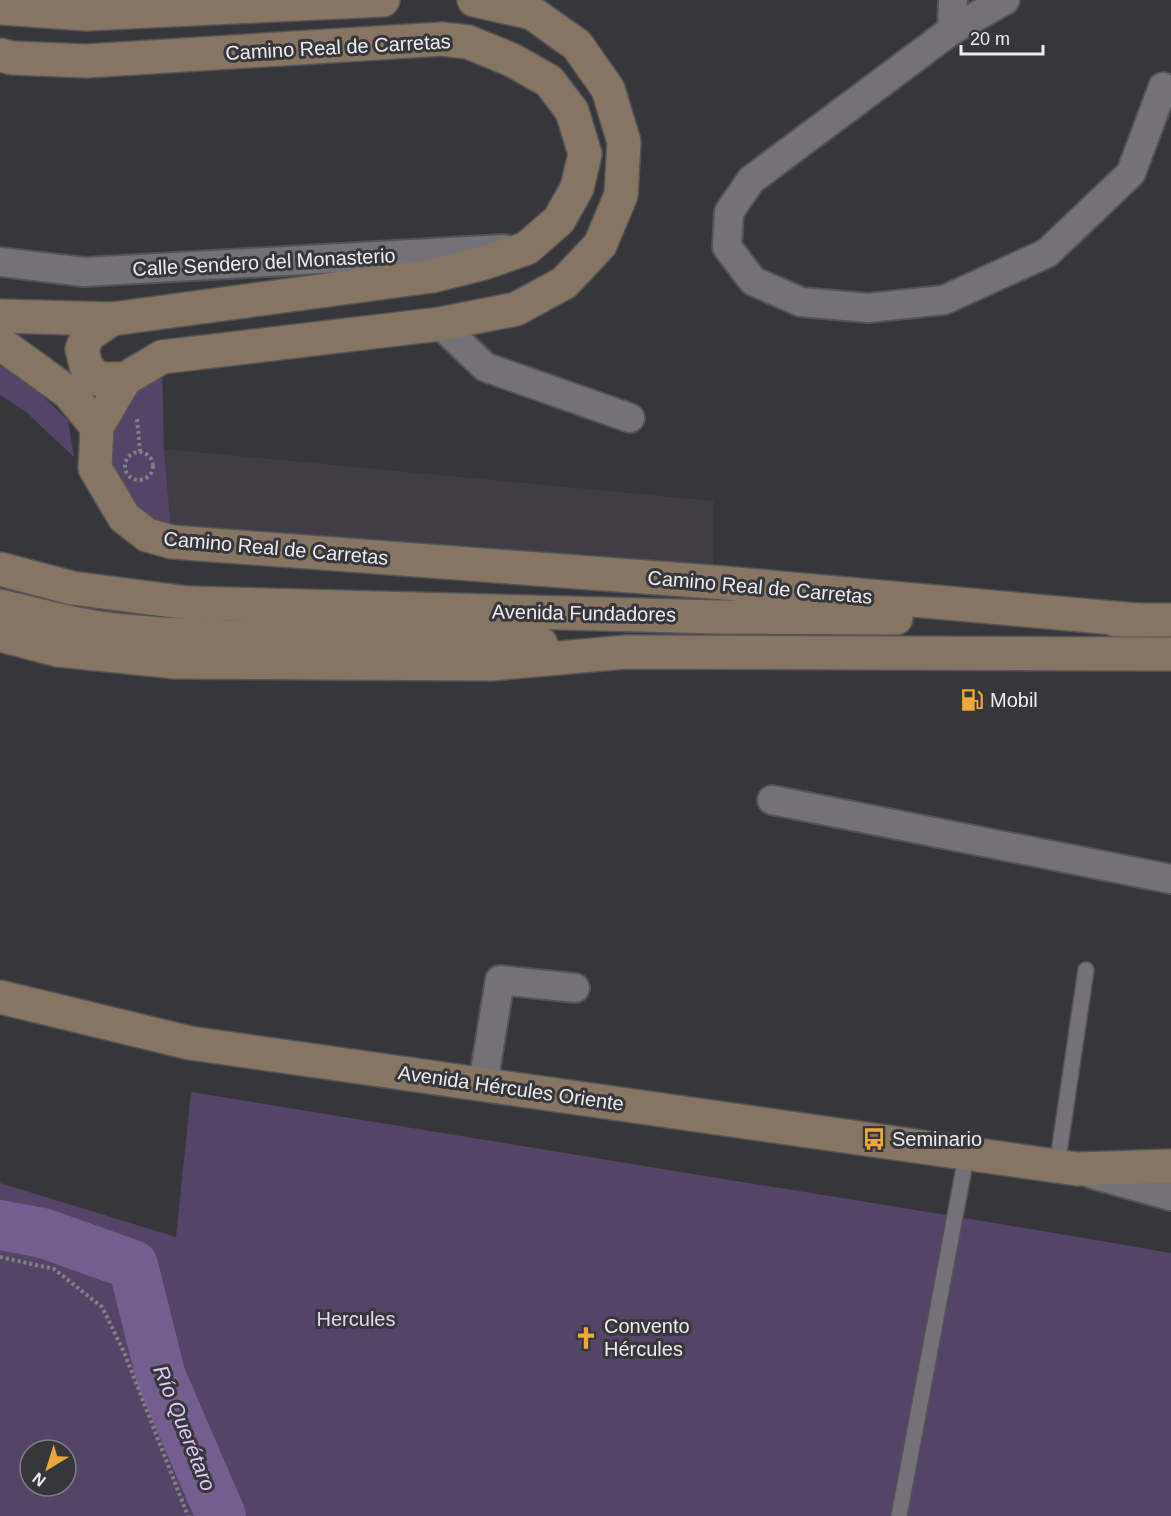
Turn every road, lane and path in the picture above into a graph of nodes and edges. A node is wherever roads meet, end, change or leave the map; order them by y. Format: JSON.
{"nodes":[{"id":1,"x":383,"y":0,"type":"edge"},
{"id":2,"x":474,"y":0,"type":"edge"},
{"id":3,"x":953,"y":0,"type":"edge"},
{"id":4,"x":1005,"y":0,"type":"edge"},
{"id":5,"x":0,"y":8,"type":"edge"},
{"id":6,"x":952,"y":30,"type":"junction"},
{"id":7,"x":0,"y":55,"type":"edge"},
{"id":8,"x":1163,"y":87,"type":"dead end"},
{"id":9,"x":527,"y":248,"type":"junction"},
{"id":10,"x":0,"y":262,"type":"edge"},
{"id":11,"x":0,"y":316,"type":"edge"},
{"id":12,"x":112,"y":319,"type":"junction"},
{"id":13,"x":440,"y":324,"type":"junction"},
{"id":14,"x":0,"y":343,"type":"edge"},
{"id":15,"x":125,"y":380,"type":"junction"},
{"id":16,"x":630,"y":418,"type":"dead end"},
{"id":17,"x":97,"y":427,"type":"junction"},
{"id":18,"x":153,"y":463,"type":"joint"},
{"id":19,"x":0,"y":569,"type":"edge"},
{"id":20,"x":0,"y":606,"type":"edge"},
{"id":21,"x":1136,"y":620,"type":"junction"},
{"id":22,"x":1171,"y":620,"type":"edge"},
{"id":23,"x":0,"y":635,"type":"edge"},
{"id":24,"x":626,"y":652,"type":"junction"},
{"id":25,"x":1171,"y":654,"type":"edge"},
{"id":26,"x":772,"y":800,"type":"dead end"},
{"id":27,"x":1171,"y":879,"type":"edge"},
{"id":28,"x":1086,"y":970,"type":"dead end"},
{"id":29,"x":575,"y":988,"type":"dead end"},
{"id":30,"x":0,"y":996,"type":"edge"},
{"id":31,"x":483,"y":1084,"type":"junction"},
{"id":32,"x":968,"y":1152,"type":"junction"},
{"id":33,"x":1053,"y":1166,"type":"junction"},
{"id":34,"x":1171,"y":1166,"type":"edge"},
{"id":35,"x":1171,"y":1196,"type":"edge"},
{"id":36,"x":0,"y":1257,"type":"edge"},
{"id":37,"x":188,"y":1516,"type":"edge"},
{"id":38,"x":899,"y":1516,"type":"edge"}],
"edges":[{"from":1,"to":5,"type":"street"},
{"from":2,"to":13,"type":"street","name":"Camino Real de Carretas"},
{"from":3,"to":6,"type":"street"},
{"from":4,"to":6,"type":"street"},
{"from":6,"to":8,"type":"street"},
{"from":7,"to":9,"type":"street","name":"Camino Real de Carretas"},
{"from":9,"to":10,"type":"street","name":"Calle Sendero del Monasterio"},
{"from":9,"to":12,"type":"street","name":"Camino Real de Carretas"},
{"from":11,"to":12,"type":"street","name":"Camino Real de Carretas"},
{"from":12,"to":15,"type":"street"},
{"from":13,"to":15,"type":"street","name":"Camino Real de Carretas"},
{"from":13,"to":16,"type":"street"},
{"from":14,"to":17,"type":"street"},
{"from":15,"to":17,"type":"street","name":"Camino Real de Carretas"},
{"from":17,"to":21,"type":"street","name":"Camino Real de Carretas"},
{"from":18,"to":18,"type":"path"},
{"from":19,"to":21,"type":"street","name":"Avenida Fundadores"},
{"from":20,"to":24,"type":"street"},
{"from":21,"to":22,"type":"street","name":"Avenida Fundadores"},
{"from":23,"to":24,"type":"street","name":"Avenida Fundadores"},
{"from":24,"to":25,"type":"street","name":"Avenida Fundadores"},
{"from":26,"to":27,"type":"street"},
{"from":28,"to":33,"type":"lane"},
{"from":29,"to":31,"type":"street"},
{"from":30,"to":31,"type":"street","name":"Avenida Hércules Oriente"},
{"from":31,"to":32,"type":"street","name":"Avenida Hércules Oriente"},
{"from":32,"to":33,"type":"street","name":"Avenida Hércules Oriente"},
{"from":32,"to":38,"type":"lane"},
{"from":33,"to":34,"type":"street","name":"Avenida Hércules Oriente"},
{"from":33,"to":35,"type":"street"},
{"from":36,"to":37,"type":"path"}]}
